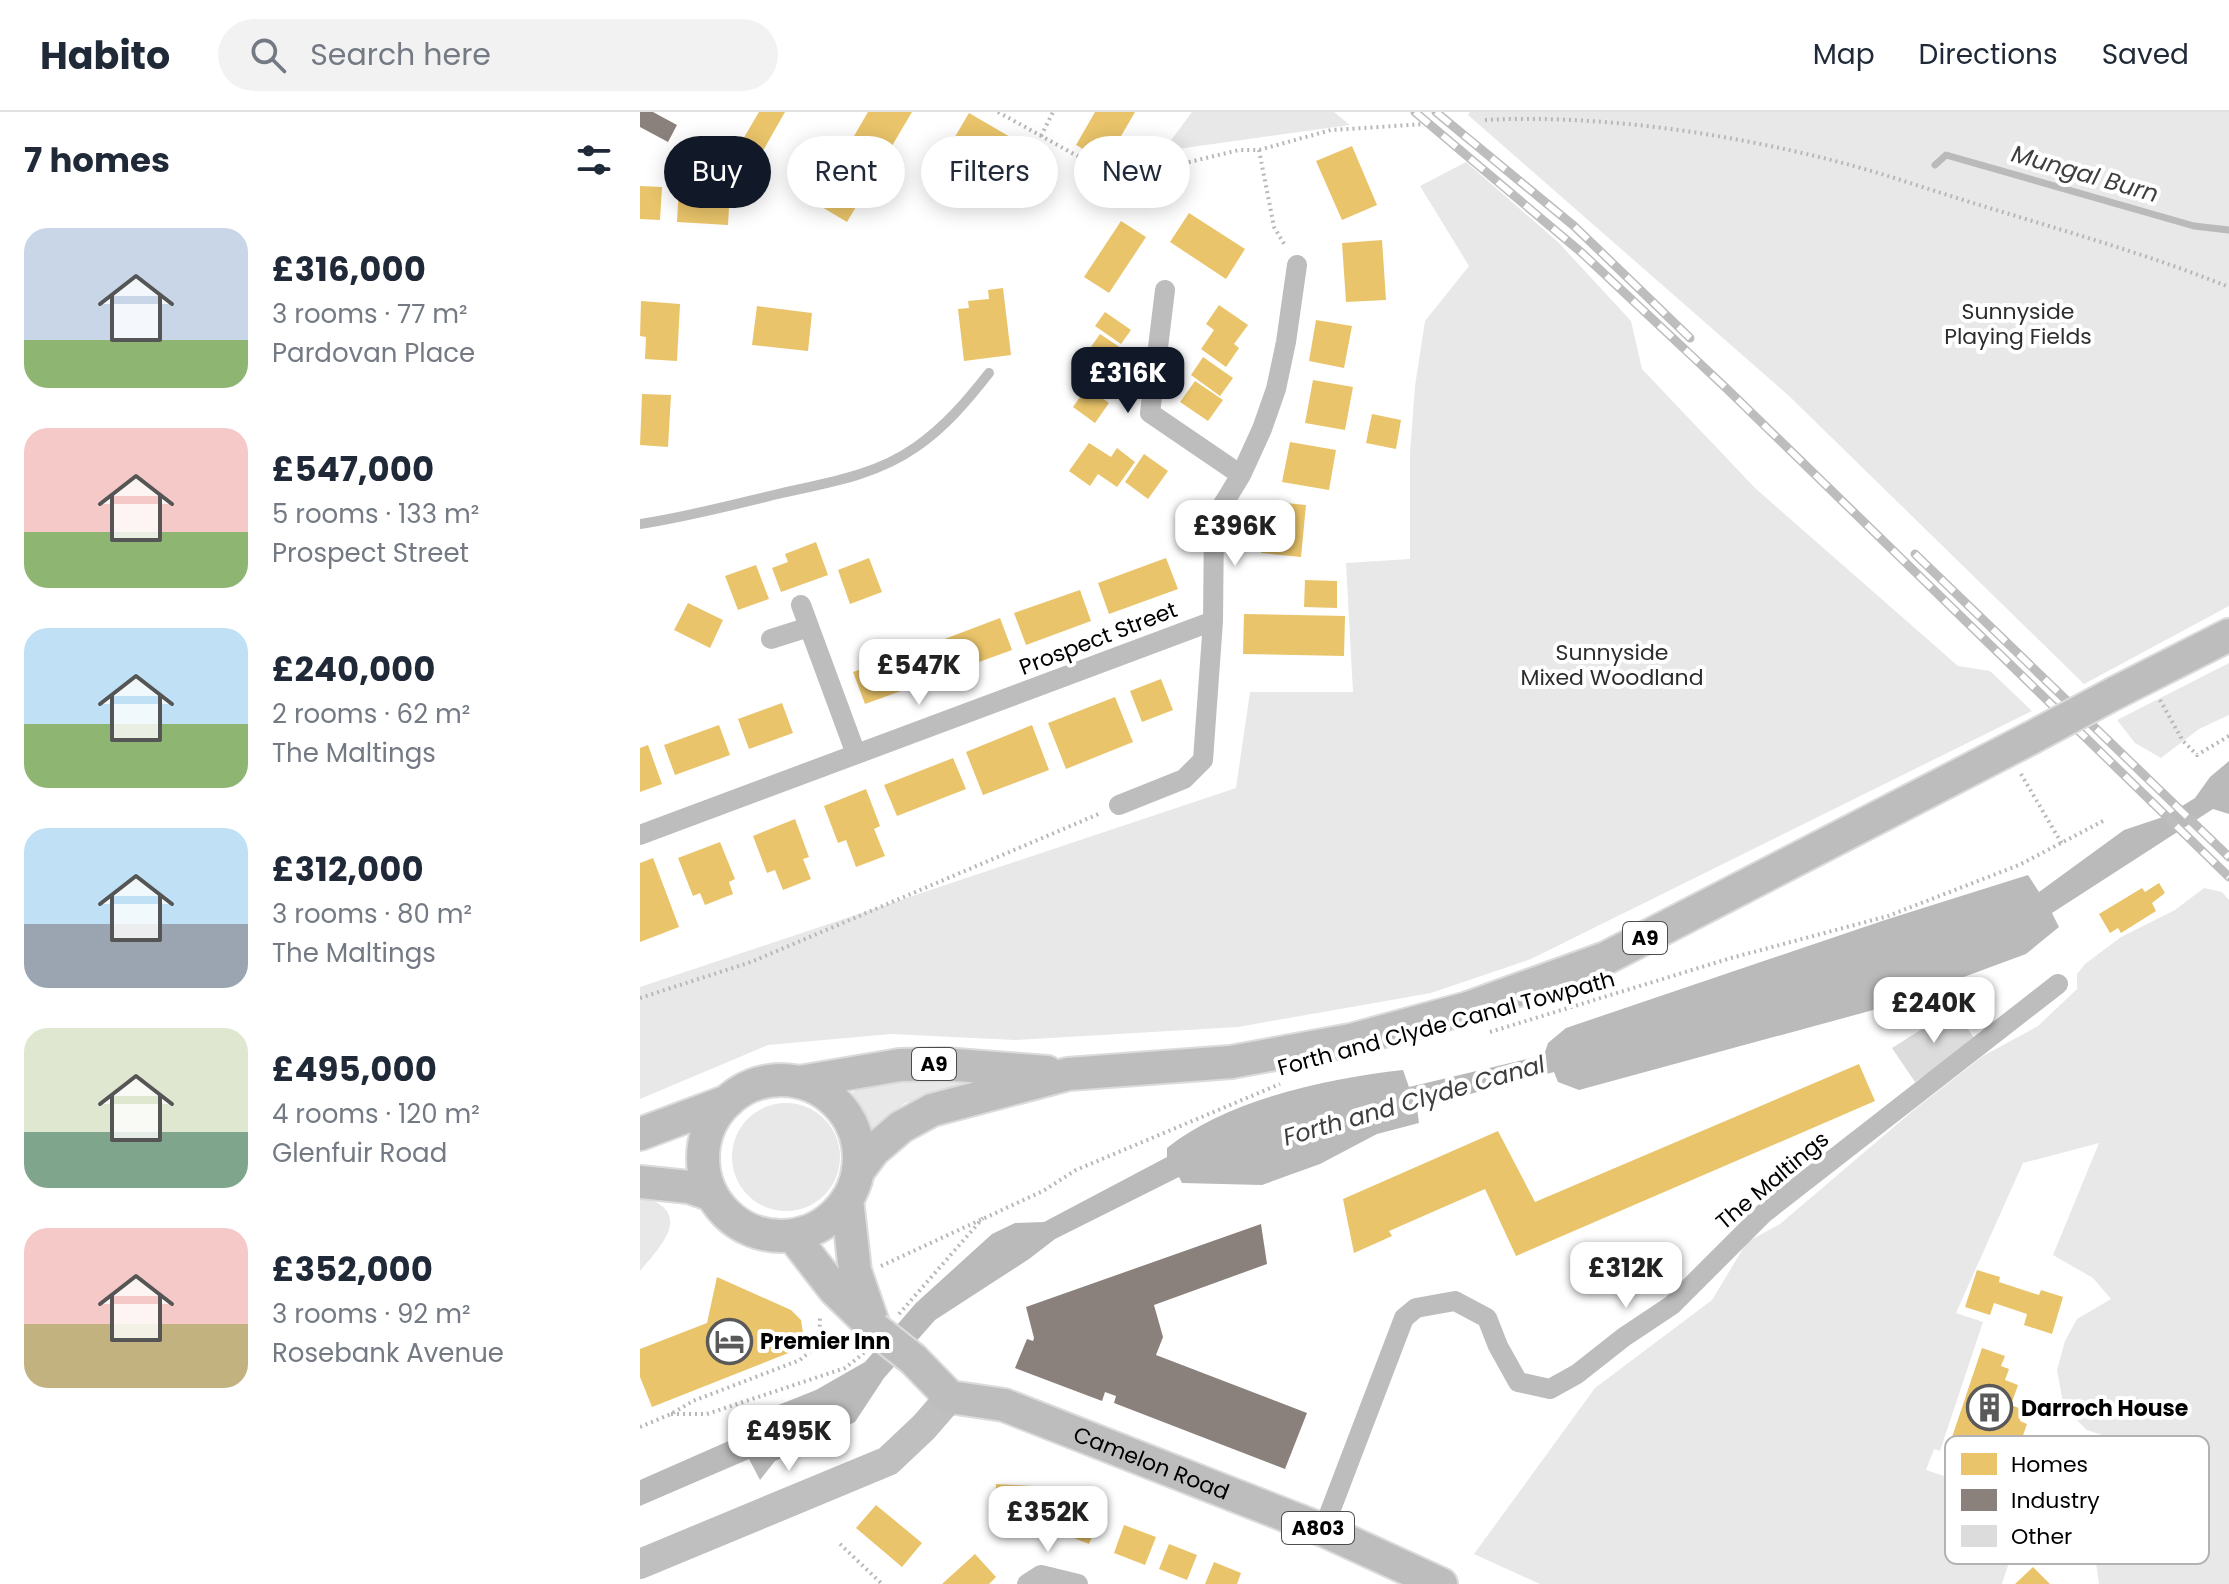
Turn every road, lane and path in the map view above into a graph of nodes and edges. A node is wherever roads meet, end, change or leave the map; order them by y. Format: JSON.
{"nodes":[{"id":1,"x":998,"y":112,"type":"edge"},
{"id":2,"x":1053,"y":112,"type":"edge"},
{"id":3,"x":1485,"y":120,"type":"dead end"},
{"id":4,"x":1426,"y":124,"type":"dead end"},
{"id":5,"x":1041,"y":136,"type":"joint"},
{"id":6,"x":1058,"y":145,"type":"edge"},
{"id":7,"x":1259,"y":150,"type":"junction"},
{"id":8,"x":1297,"y":265,"type":"joint"},
{"id":9,"x":2229,"y":287,"type":"edge"},
{"id":10,"x":1165,"y":290,"type":"dead end"},
{"id":11,"x":989,"y":373,"type":"dead end"},
{"id":12,"x":1241,"y":475,"type":"junction"},
{"id":13,"x":640,"y":524,"type":"edge"},
{"id":14,"x":801,"y":605,"type":"dead end"},
{"id":15,"x":1213,"y":621,"type":"junction"},
{"id":16,"x":809,"y":627,"type":"junction"},
{"id":17,"x":2229,"y":635,"type":"edge"},
{"id":18,"x":771,"y":639,"type":"dead end"},
{"id":19,"x":2147,"y":677,"type":"junction"},
{"id":20,"x":2229,"y":736,"type":"edge"},
{"id":21,"x":2020,"y":745,"type":"junction"},
{"id":22,"x":856,"y":754,"type":"junction"},
{"id":23,"x":1119,"y":805,"type":"joint"},
{"id":24,"x":2105,"y":820,"type":"dead end"},
{"id":25,"x":640,"y":835,"type":"edge"},
{"id":26,"x":2062,"y":844,"type":"junction"},
{"id":27,"x":2058,"y":984,"type":"dead end"},
{"id":28,"x":640,"y":998,"type":"edge"},
{"id":29,"x":1476,"y":1036,"type":"dead end"},
{"id":30,"x":1068,"y":1074,"type":"junction"},
{"id":31,"x":1289,"y":1080,"type":"dead end"},
{"id":32,"x":800,"y":1082,"type":"junction"},
{"id":33,"x":728,"y":1101,"type":"junction"},
{"id":34,"x":640,"y":1134,"type":"edge"},
{"id":35,"x":640,"y":1182,"type":"edge"},
{"id":36,"x":853,"y":1185,"type":"junction"},
{"id":37,"x":712,"y":1195,"type":"junction"},
{"id":38,"x":793,"y":1236,"type":"junction"},
{"id":39,"x":845,"y":1280,"type":"junction"},
{"id":40,"x":950,"y":1397,"type":"junction"},
{"id":41,"x":671,"y":1414,"type":"junction"},
{"id":42,"x":707,"y":1414,"type":"dead end"},
{"id":43,"x":640,"y":1427,"type":"edge"},
{"id":44,"x":1323,"y":1530,"type":"junction"},
{"id":45,"x":840,"y":1544,"type":"dead end"},
{"id":46,"x":640,"y":1564,"type":"edge"},
{"id":47,"x":880,"y":1583,"type":"edge"},
{"id":48,"x":1027,"y":1584,"type":"edge"},
{"id":49,"x":1078,"y":1584,"type":"edge"},
{"id":50,"x":1441,"y":1584,"type":"edge"}],
"edges":[{"from":1,"to":5,"type":"path"},
{"from":2,"to":5,"type":"path"},
{"from":3,"to":9,"type":"path"},
{"from":4,"to":7,"type":"path"},
{"from":6,"to":7,"type":"path"},
{"from":7,"to":8,"type":"path"},
{"from":8,"to":12,"type":"street"},
{"from":10,"to":12,"type":"street"},
{"from":11,"to":13,"type":"lane"},
{"from":12,"to":15,"type":"street"},
{"from":14,"to":16,"type":"street"},
{"from":15,"to":22,"type":"street","name":"Prospect Street"},
{"from":15,"to":23,"type":"street"},
{"from":16,"to":18,"type":"street"},
{"from":16,"to":22,"type":"street"},
{"from":17,"to":19,"type":"main road","number":"A9"},
{"from":19,"to":20,"type":"path"},
{"from":19,"to":21,"type":"main road","number":"A9","bridge":true},
{"from":21,"to":26,"type":"path"},
{"from":21,"to":30,"type":"main road","number":"A9"},
{"from":22,"to":25,"type":"street","name":"Prospect Street"},
{"from":23,"to":28,"type":"path"},
{"from":24,"to":26,"type":"path","name":"Forth and Clyde Canal Towpath"},
{"from":26,"to":29,"type":"path","name":"Forth and Clyde Canal Towpath"},
{"from":27,"to":44,"type":"street","name":"The Maltings"},
{"from":30,"to":32,"type":"main road","number":"A9"},
{"from":30,"to":36,"type":"main road","number":"A9"},
{"from":31,"to":39,"type":"path","name":"Forth and Clyde Canal Towpath"},
{"from":32,"to":33,"type":"main road"},
{"from":32,"to":36,"type":"main road"},
{"from":33,"to":34,"type":"main road"},
{"from":33,"to":37,"type":"main road"},
{"from":35,"to":37,"type":"main road"},
{"from":36,"to":38,"type":"main road"},
{"from":36,"to":39,"type":"main road"},
{"from":37,"to":38,"type":"main road"},
{"from":38,"to":39,"type":"main road"},
{"from":39,"to":40,"type":"main road","bridge":true},
{"from":39,"to":41,"type":"path"},
{"from":40,"to":44,"type":"main road","name":"Camelon Road","number":"A803"},
{"from":40,"to":46,"type":"main road"},
{"from":41,"to":42,"type":"path"},
{"from":41,"to":43,"type":"path"},
{"from":44,"to":50,"type":"main road","name":"Camelon Road","number":"A803"},
{"from":45,"to":47,"type":"path"},
{"from":48,"to":49,"type":"street"}]}
